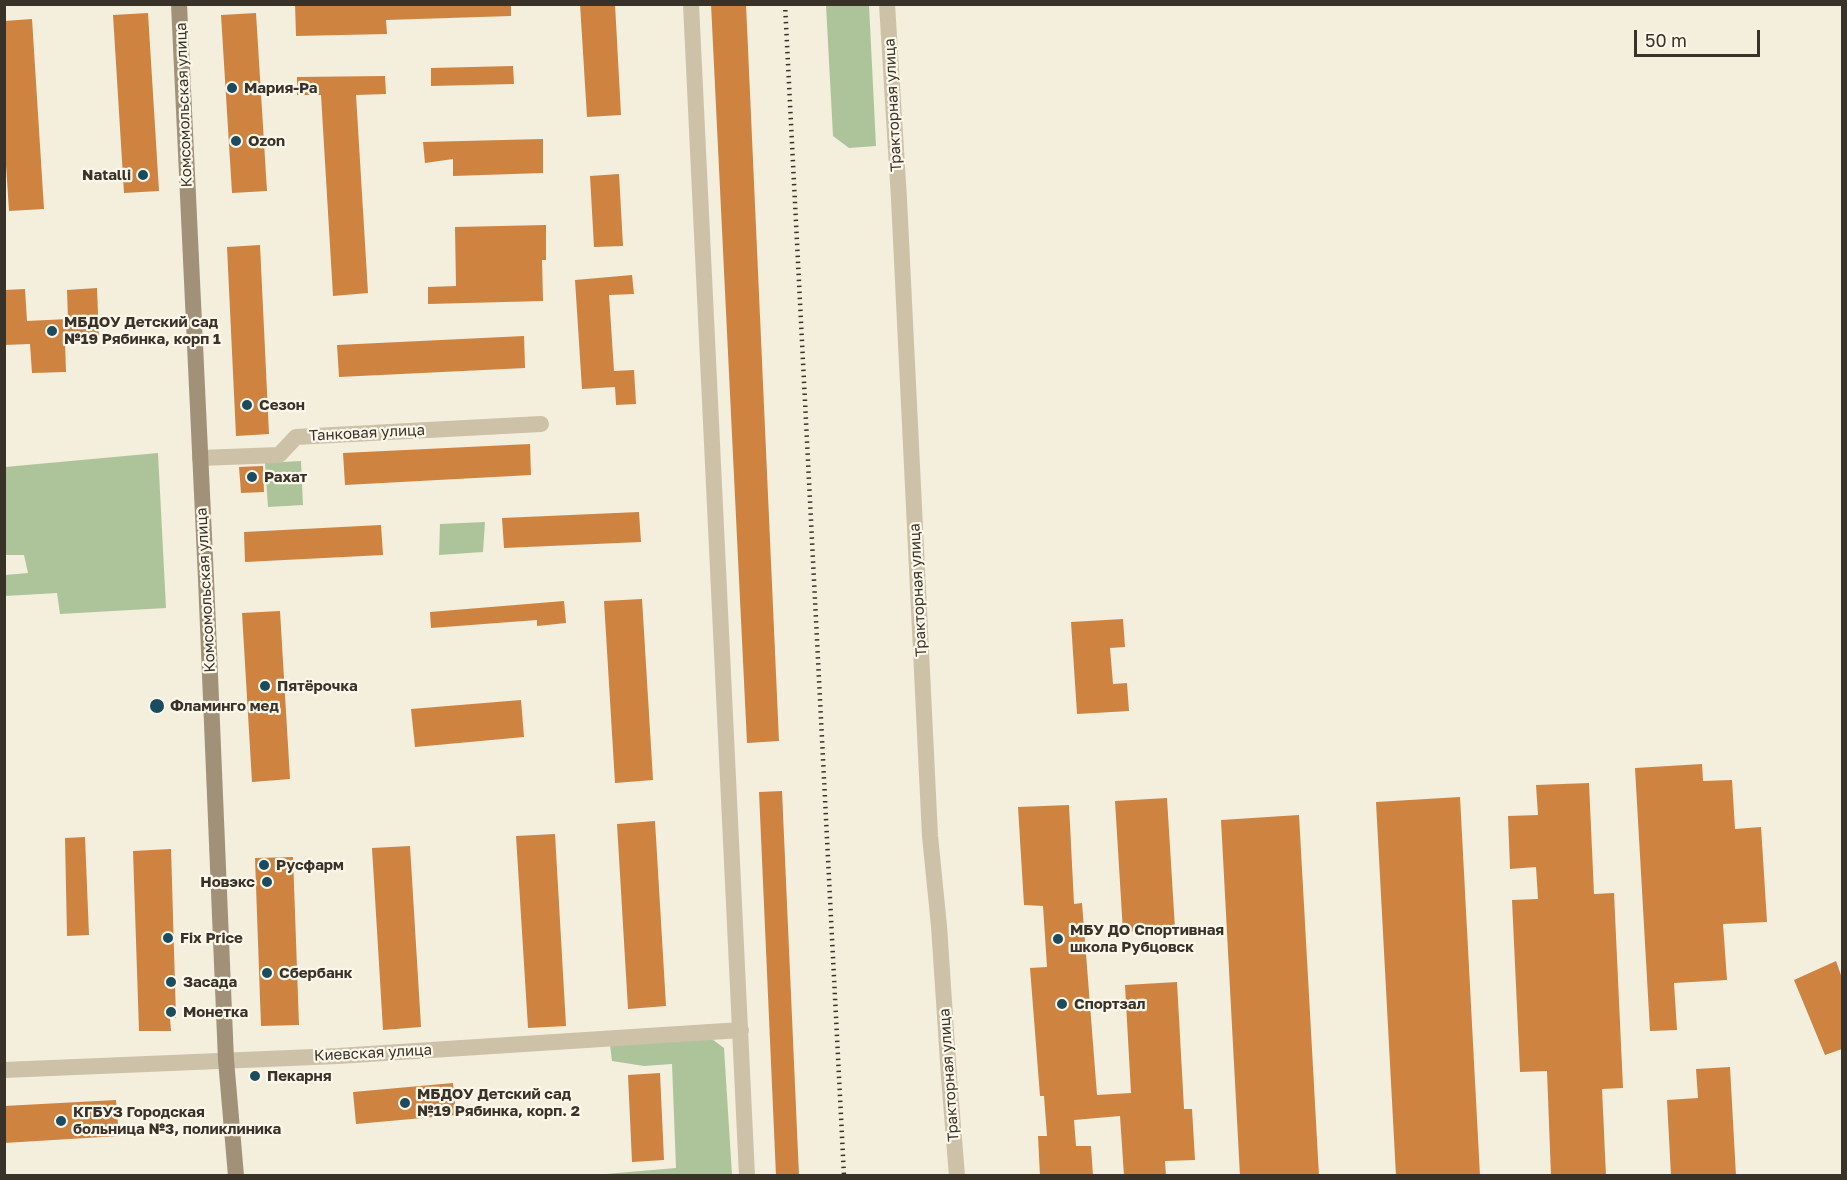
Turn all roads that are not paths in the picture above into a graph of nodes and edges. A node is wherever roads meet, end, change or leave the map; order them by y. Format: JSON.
{"nodes":[{"id":1,"x":179,"y":4,"type":"edge"},
{"id":2,"x":691,"y":4,"type":"edge"},
{"id":3,"x":887,"y":4,"type":"edge"},
{"id":4,"x":541,"y":424,"type":"dead end"},
{"id":5,"x":200,"y":458,"type":"junction"},
{"id":6,"x":741,"y":1030,"type":"junction"},
{"id":7,"x":226,"y":1060,"type":"junction"},
{"id":8,"x":4,"y":1070,"type":"edge"},
{"id":9,"x":236,"y":1176,"type":"edge"},
{"id":10,"x":747,"y":1176,"type":"edge"},
{"id":11,"x":957,"y":1176,"type":"edge"}],
"edges":[{"from":1,"to":5,"type":"main road","name":"Комсомольская улица"},
{"from":2,"to":6,"type":"street"},
{"from":3,"to":11,"type":"street","name":"Тракторная улица"},
{"from":4,"to":5,"type":"street","name":"Танковая улица"},
{"from":5,"to":7,"type":"main road","name":"Комсомольская улица"},
{"from":6,"to":7,"type":"street","name":"Киевская улица"},
{"from":6,"to":10,"type":"street"},
{"from":7,"to":8,"type":"street","name":"Киевская улица"},
{"from":7,"to":9,"type":"main road","name":"Комсомольская улица"}]}
